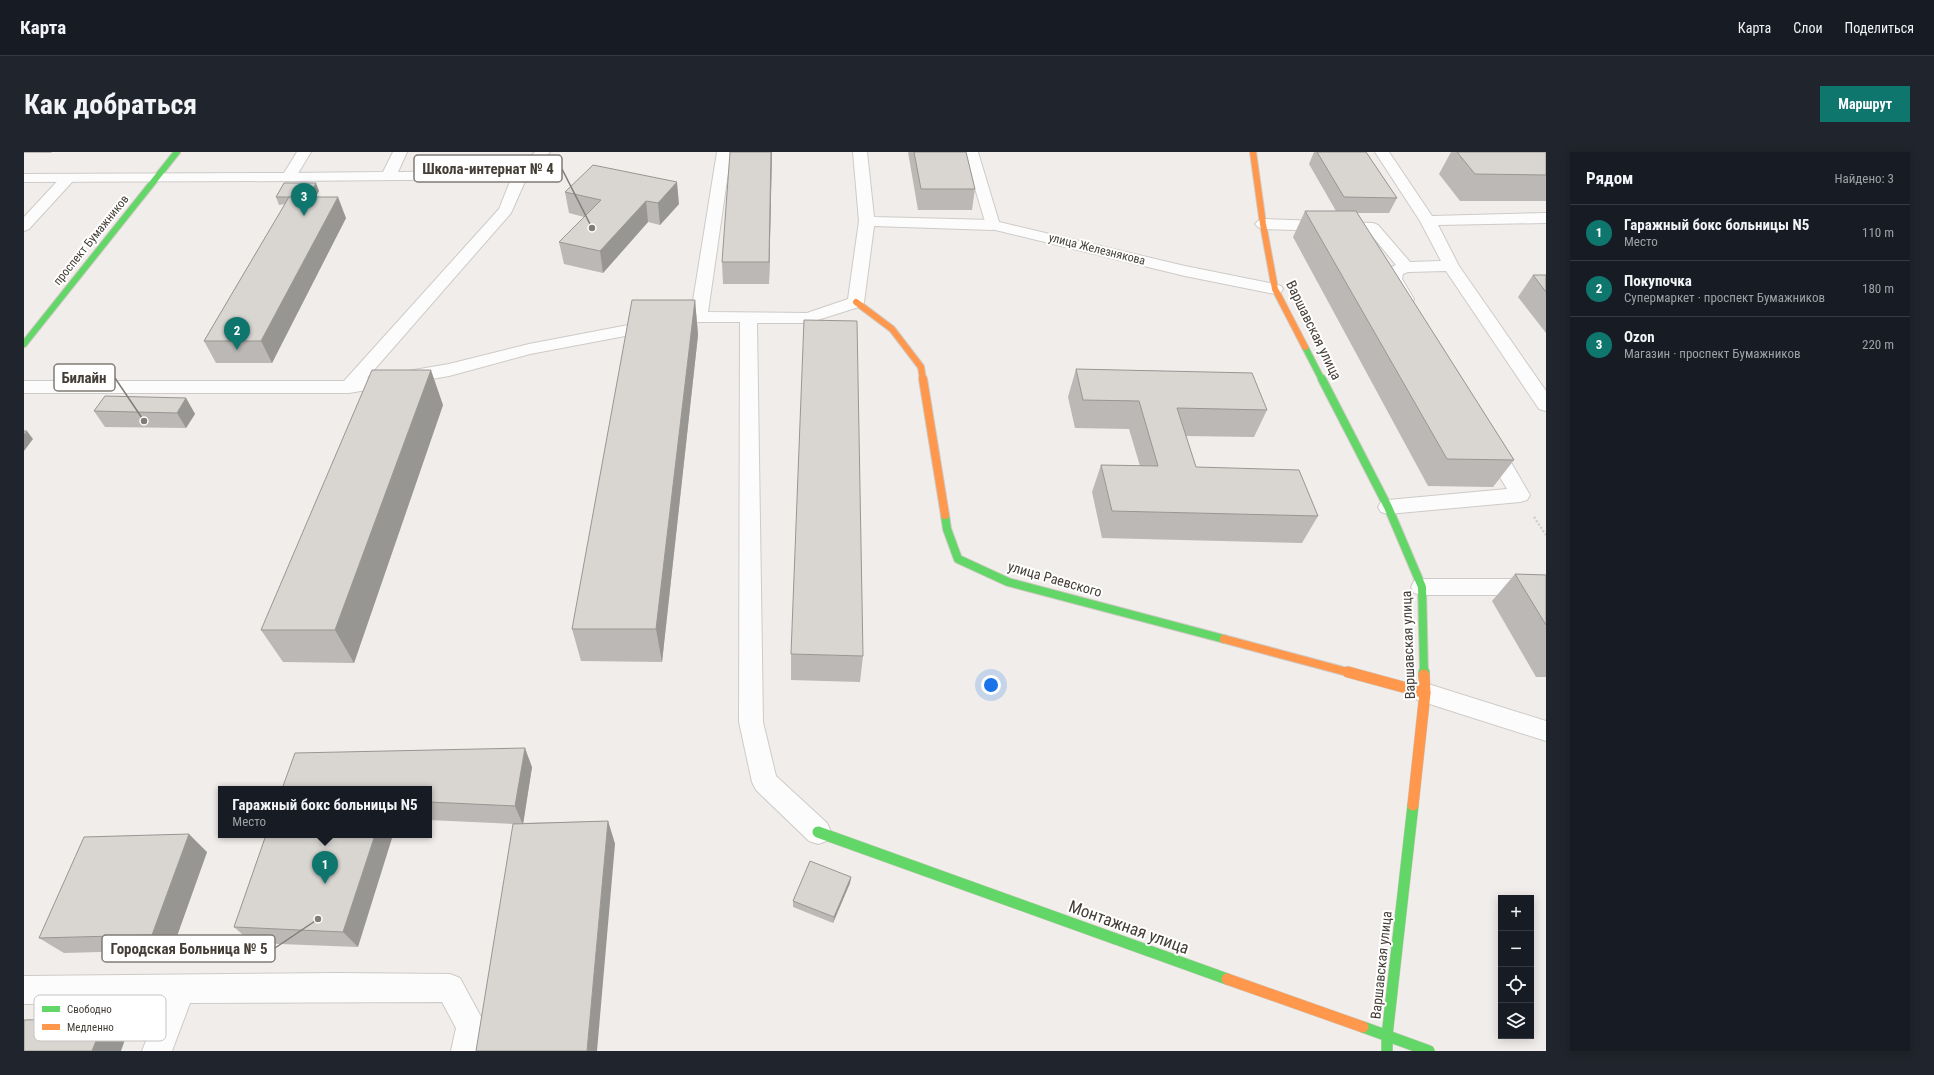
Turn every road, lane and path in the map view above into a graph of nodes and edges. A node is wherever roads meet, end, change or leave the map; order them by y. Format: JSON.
{"nodes":[{"id":1,"x":177,"y":152,"type":"edge"},
{"id":2,"x":304,"y":152,"type":"edge"},
{"id":3,"x":400,"y":152,"type":"edge"},
{"id":4,"x":543,"y":152,"type":"edge"},
{"id":5,"x":724,"y":152,"type":"edge"},
{"id":6,"x":860,"y":152,"type":"edge"},
{"id":7,"x":971,"y":152,"type":"edge"},
{"id":8,"x":1253,"y":152,"type":"edge"},
{"id":9,"x":1382,"y":152,"type":"edge"},
{"id":10,"x":389,"y":175,"type":"junction"},
{"id":11,"x":520,"y":176,"type":"junction"},
{"id":12,"x":289,"y":177,"type":"junction"},
{"id":13,"x":24,"y":178,"type":"edge"},
{"id":14,"x":68,"y":178,"type":"junction"},
{"id":15,"x":156,"y":178,"type":"junction"},
{"id":16,"x":1546,"y":218,"type":"edge"},
{"id":17,"x":867,"y":221,"type":"junction"},
{"id":18,"x":1428,"y":221,"type":"junction"},
{"id":19,"x":1263,"y":224,"type":"junction"},
{"id":20,"x":992,"y":225,"type":"junction"},
{"id":21,"x":24,"y":226,"type":"edge"},
{"id":22,"x":1451,"y":266,"type":"junction"},
{"id":23,"x":1406,"y":267,"type":"junction"},
{"id":24,"x":1275,"y":289,"type":"junction"},
{"id":25,"x":856,"y":302,"type":"junction"},
{"id":26,"x":1414,"y":312,"type":"edge"},
{"id":27,"x":699,"y":317,"type":"junction"},
{"id":28,"x":748,"y":317,"type":"junction"},
{"id":29,"x":24,"y":344,"type":"edge"},
{"id":30,"x":24,"y":387,"type":"edge"},
{"id":31,"x":349,"y":387,"type":"junction"},
{"id":32,"x":1546,"y":405,"type":"edge"},
{"id":33,"x":1481,"y":428,"type":"edge"},
{"id":34,"x":1388,"y":507,"type":"junction"},
{"id":35,"x":1422,"y":587,"type":"junction"},
{"id":36,"x":1546,"y":587,"type":"edge"},
{"id":37,"x":1426,"y":692,"type":"junction"},
{"id":38,"x":1546,"y":731,"type":"edge"},
{"id":39,"x":818,"y":832,"type":"joint"},
{"id":40,"x":181,"y":988,"type":"junction"},
{"id":41,"x":24,"y":990,"type":"edge"},
{"id":42,"x":166,"y":1027,"type":"edge"},
{"id":43,"x":1387,"y":1036,"type":"junction"},
{"id":44,"x":161,"y":1041,"type":"edge"},
{"id":45,"x":157,"y":1051,"type":"edge"},
{"id":46,"x":466,"y":1051,"type":"edge"},
{"id":47,"x":1387,"y":1051,"type":"edge"},
{"id":48,"x":1429,"y":1051,"type":"edge"}],
"edges":[{"from":1,"to":15,"type":"street","name":"проспект Бумажников"},
{"from":2,"to":12,"type":"street"},
{"from":3,"to":10,"type":"street"},
{"from":4,"to":11,"type":"street"},
{"from":5,"to":27,"type":"street"},
{"from":6,"to":17,"type":"street"},
{"from":7,"to":20,"type":"street"},
{"from":8,"to":19,"type":"street","name":"Варшавская улица"},
{"from":9,"to":18,"type":"street"},
{"from":10,"to":11,"type":"street"},
{"from":10,"to":12,"type":"street"},
{"from":11,"to":31,"type":"street"},
{"from":12,"to":15,"type":"street"},
{"from":13,"to":14,"type":"street"},
{"from":14,"to":15,"type":"street"},
{"from":14,"to":21,"type":"street"},
{"from":15,"to":29,"type":"street","name":"проспект Бумажников"},
{"from":16,"to":18,"type":"street"},
{"from":17,"to":20,"type":"street","name":"улица Железнякова"},
{"from":17,"to":25,"type":"street"},
{"from":18,"to":22,"type":"street"},
{"from":19,"to":23,"type":"street"},
{"from":19,"to":24,"type":"street","name":"Варшавская улица"},
{"from":20,"to":24,"type":"street","name":"улица Железнякова"},
{"from":22,"to":23,"type":"street"},
{"from":22,"to":32,"type":"street"},
{"from":23,"to":26,"type":"street"},
{"from":24,"to":34,"type":"street","name":"Варшавская улица"},
{"from":25,"to":28,"type":"street"},
{"from":25,"to":37,"type":"street","name":"улица Раевского"},
{"from":27,"to":28,"type":"street"},
{"from":27,"to":31,"type":"street"},
{"from":28,"to":39,"type":"street"},
{"from":30,"to":31,"type":"street"},
{"from":33,"to":34,"type":"street"},
{"from":34,"to":35,"type":"street","name":"Варшавская улица"},
{"from":35,"to":36,"type":"street"},
{"from":35,"to":37,"type":"street","name":"Варшавская улица"},
{"from":37,"to":38,"type":"street"},
{"from":37,"to":43,"type":"street","name":"Варшавская улица"},
{"from":39,"to":43,"type":"street","name":"Монтажная улица"},
{"from":40,"to":41,"type":"street"},
{"from":40,"to":42,"type":"street"},
{"from":40,"to":46,"type":"street"},
{"from":43,"to":47,"type":"street","name":"Варшавская улица"},
{"from":43,"to":48,"type":"street","name":"Монтажная улица"},
{"from":44,"to":45,"type":"street"}]}
